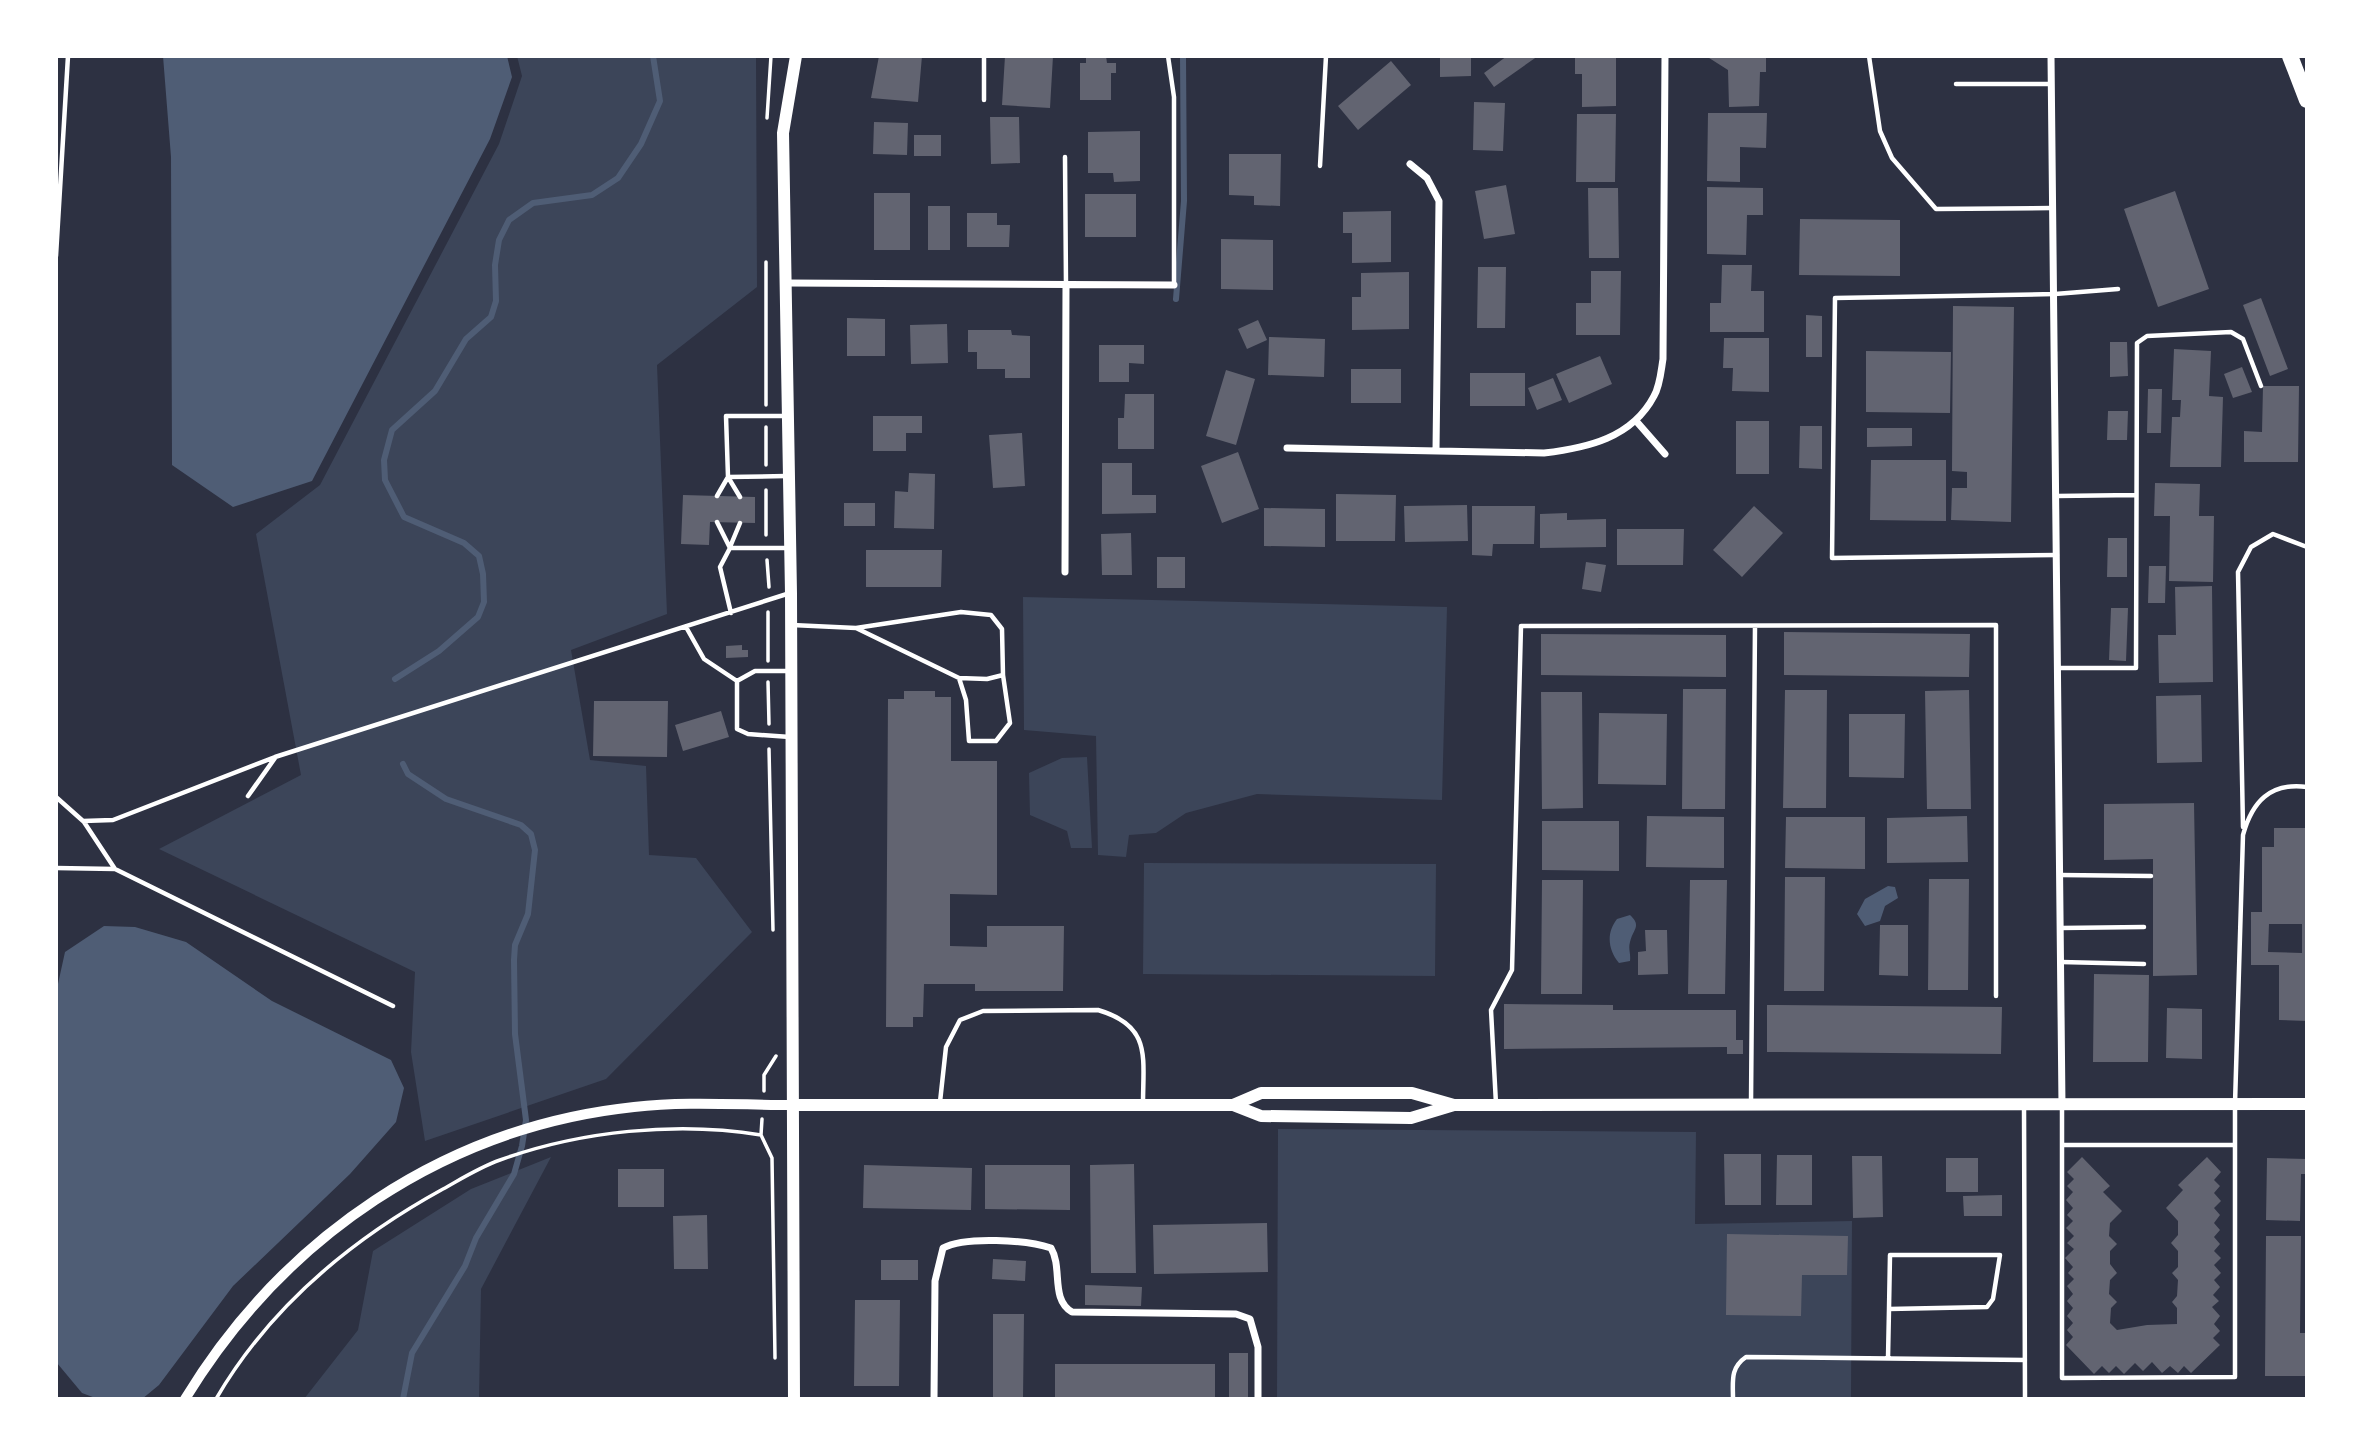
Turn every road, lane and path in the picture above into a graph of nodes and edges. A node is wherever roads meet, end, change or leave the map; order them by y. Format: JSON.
{"nodes":[{"id":1,"x":68,"y":56,"type":"edge"},
{"id":2,"x":771,"y":56,"type":"edge"},
{"id":3,"x":796,"y":56,"type":"edge"},
{"id":4,"x":984,"y":56,"type":"edge"},
{"id":5,"x":1168,"y":56,"type":"edge"},
{"id":6,"x":1326,"y":56,"type":"edge"},
{"id":7,"x":1665,"y":56,"type":"edge"},
{"id":8,"x":1869,"y":56,"type":"edge"},
{"id":9,"x":2051,"y":56,"type":"edge"},
{"id":10,"x":2290,"y":56,"type":"edge"},
{"id":11,"x":1956,"y":84,"type":"dead end"},
{"id":12,"x":2052,"y":84,"type":"junction"},
{"id":13,"x":984,"y":100,"type":"dead end"},
{"id":14,"x":2307,"y":100,"type":"edge"},
{"id":15,"x":767,"y":128,"type":"dead end"},
{"id":16,"x":1065,"y":157,"type":"dead end"},
{"id":17,"x":1410,"y":164,"type":"dead end"},
{"id":18,"x":1320,"y":166,"type":"dead end"},
{"id":19,"x":2053,"y":208,"type":"junction"},
{"id":20,"x":766,"y":253,"type":"dead end"},
{"id":21,"x":56,"y":256,"type":"edge"},
{"id":22,"x":787,"y":283,"type":"junction"},
{"id":23,"x":1066,"y":285,"type":"junction"},
{"id":24,"x":1174,"y":285,"type":"joint"},
{"id":25,"x":2118,"y":289,"type":"dead end"},
{"id":26,"x":2055,"y":295,"type":"junction"},
{"id":27,"x":2261,"y":386,"type":"dead end"},
{"id":28,"x":766,"y":415,"type":"junction"},
{"id":29,"x":788,"y":416,"type":"junction"},
{"id":30,"x":1637,"y":422,"type":"junction"},
{"id":31,"x":1287,"y":448,"type":"dead end"},
{"id":32,"x":1436,"y":451,"type":"junction"},
{"id":33,"x":1665,"y":454,"type":"dead end"},
{"id":34,"x":789,"y":475,"type":"junction"},
{"id":35,"x":766,"y":476,"type":"junction"},
{"id":36,"x":728,"y":477,"type":"junction"},
{"id":37,"x":2136,"y":495,"type":"junction"},
{"id":38,"x":717,"y":496,"type":"dead end"},
{"id":39,"x":2057,"y":496,"type":"junction"},
{"id":40,"x":740,"y":497,"type":"dead end"},
{"id":41,"x":717,"y":522,"type":"dead end"},
{"id":42,"x":740,"y":523,"type":"dead end"},
{"id":43,"x":2307,"y":547,"type":"edge"},
{"id":44,"x":730,"y":548,"type":"junction"},
{"id":45,"x":766,"y":548,"type":"junction"},
{"id":46,"x":790,"y":548,"type":"junction"},
{"id":47,"x":2057,"y":555,"type":"junction"},
{"id":48,"x":1065,"y":572,"type":"dead end"},
{"id":49,"x":769,"y":582,"type":"dead end"},
{"id":50,"x":791,"y":593,"type":"junction"},
{"id":51,"x":731,"y":613,"type":"junction"},
{"id":52,"x":791,"y":625,"type":"junction"},
{"id":53,"x":1755,"y":626,"type":"junction"},
{"id":54,"x":686,"y":628,"type":"junction"},
{"id":55,"x":856,"y":628,"type":"junction"},
{"id":56,"x":768,"y":632,"type":"dead end"},
{"id":57,"x":2058,"y":668,"type":"junction"},
{"id":58,"x":768,"y":671,"type":"junction"},
{"id":59,"x":791,"y":671,"type":"junction"},
{"id":60,"x":1003,"y":675,"type":"junction"},
{"id":61,"x":959,"y":678,"type":"junction"},
{"id":62,"x":737,"y":681,"type":"junction"},
{"id":63,"x":769,"y":737,"type":"junction"},
{"id":64,"x":791,"y":737,"type":"junction"},
{"id":65,"x":275,"y":757,"type":"junction"},
{"id":66,"x":2307,"y":788,"type":"edge"},
{"id":67,"x":248,"y":796,"type":"dead end"},
{"id":68,"x":56,"y":797,"type":"edge"},
{"id":69,"x":83,"y":821,"type":"junction"},
{"id":70,"x":2243,"y":835,"type":"junction"},
{"id":71,"x":56,"y":868,"type":"edge"},
{"id":72,"x":115,"y":869,"type":"junction"},
{"id":73,"x":2060,"y":875,"type":"junction"},
{"id":74,"x":2151,"y":876,"type":"dead end"},
{"id":75,"x":2060,"y":928,"type":"junction"},
{"id":76,"x":2144,"y":928,"type":"dead end"},
{"id":77,"x":774,"y":941,"type":"dead end"},
{"id":78,"x":2061,"y":962,"type":"junction"},
{"id":79,"x":2144,"y":964,"type":"dead end"},
{"id":80,"x":1996,"y":996,"type":"dead end"},
{"id":81,"x":393,"y":1006,"type":"dead end"},
{"id":82,"x":776,"y":1045,"type":"dead end"},
{"id":83,"x":764,"y":1075,"type":"dead end"},
{"id":84,"x":2235,"y":1104,"type":"junction"},
{"id":85,"x":2307,"y":1104,"type":"edge"},
{"id":86,"x":792,"y":1105,"type":"junction"},
{"id":87,"x":939,"y":1105,"type":"junction"},
{"id":88,"x":1143,"y":1105,"type":"junction"},
{"id":89,"x":1233,"y":1105,"type":"junction"},
{"id":90,"x":1454,"y":1105,"type":"junction"},
{"id":91,"x":1496,"y":1105,"type":"junction"},
{"id":92,"x":1751,"y":1105,"type":"junction"},
{"id":93,"x":2024,"y":1105,"type":"junction"},
{"id":94,"x":2062,"y":1105,"type":"junction"},
{"id":95,"x":2062,"y":1146,"type":"junction"},
{"id":96,"x":2235,"y":1146,"type":"junction"},
{"id":97,"x":1889,"y":1309,"type":"junction"},
{"id":98,"x":1888,"y":1358,"type":"junction"},
{"id":99,"x":775,"y":1360,"type":"dead end"},
{"id":100,"x":2025,"y":1360,"type":"junction"},
{"id":101,"x":185,"y":1399,"type":"edge"},
{"id":102,"x":216,"y":1399,"type":"edge"},
{"id":103,"x":794,"y":1399,"type":"edge"},
{"id":104,"x":934,"y":1399,"type":"edge"},
{"id":105,"x":1258,"y":1399,"type":"edge"},
{"id":106,"x":1733,"y":1399,"type":"edge"},
{"id":107,"x":2025,"y":1399,"type":"edge"}],
"edges":[{"from":1,"to":21,"type":"lane"},
{"from":2,"to":15,"type":"path"},
{"from":3,"to":22,"type":"main road"},
{"from":4,"to":13,"type":"lane"},
{"from":5,"to":24,"type":"lane"},
{"from":6,"to":18,"type":"lane"},
{"from":7,"to":30,"type":"street"},
{"from":8,"to":19,"type":"lane"},
{"from":9,"to":12,"type":"street"},
{"from":10,"to":14,"type":"highway"},
{"from":11,"to":12,"type":"lane"},
{"from":12,"to":19,"type":"street"},
{"from":16,"to":23,"type":"lane"},
{"from":17,"to":32,"type":"street"},
{"from":19,"to":26,"type":"street"},
{"from":20,"to":28,"type":"path"},
{"from":22,"to":23,"type":"street"},
{"from":22,"to":29,"type":"main road"},
{"from":23,"to":24,"type":"street"},
{"from":23,"to":48,"type":"street"},
{"from":25,"to":26,"type":"lane"},
{"from":26,"to":39,"type":"street"},
{"from":26,"to":47,"type":"lane"},
{"from":27,"to":37,"type":"lane"},
{"from":28,"to":29,"type":"lane"},
{"from":28,"to":35,"type":"path"},
{"from":28,"to":36,"type":"lane"},
{"from":29,"to":34,"type":"main road"},
{"from":30,"to":32,"type":"street"},
{"from":30,"to":33,"type":"street"},
{"from":31,"to":32,"type":"street"},
{"from":34,"to":35,"type":"lane"},
{"from":34,"to":46,"type":"main road"},
{"from":35,"to":36,"type":"lane"},
{"from":35,"to":45,"type":"path"},
{"from":36,"to":38,"type":"lane"},
{"from":36,"to":40,"type":"lane"},
{"from":37,"to":39,"type":"lane"},
{"from":37,"to":57,"type":"lane"},
{"from":39,"to":47,"type":"street"},
{"from":41,"to":44,"type":"lane"},
{"from":42,"to":44,"type":"lane"},
{"from":43,"to":70,"type":"lane"},
{"from":44,"to":45,"type":"lane"},
{"from":44,"to":51,"type":"lane"},
{"from":45,"to":46,"type":"lane"},
{"from":45,"to":49,"type":"path"},
{"from":46,"to":50,"type":"main road"},
{"from":47,"to":57,"type":"street"},
{"from":50,"to":51,"type":"lane"},
{"from":50,"to":52,"type":"main road"},
{"from":51,"to":54,"type":"lane"},
{"from":52,"to":55,"type":"lane"},
{"from":52,"to":59,"type":"main road"},
{"from":53,"to":80,"type":"lane"},
{"from":53,"to":91,"type":"lane"},
{"from":53,"to":92,"type":"lane"},
{"from":54,"to":62,"type":"lane"},
{"from":54,"to":65,"type":"lane"},
{"from":55,"to":60,"type":"lane"},
{"from":55,"to":61,"type":"lane"},
{"from":56,"to":58,"type":"path"},
{"from":57,"to":73,"type":"street"},
{"from":58,"to":59,"type":"lane"},
{"from":58,"to":62,"type":"lane"},
{"from":58,"to":63,"type":"path"},
{"from":59,"to":64,"type":"main road"},
{"from":60,"to":61,"type":"lane"},
{"from":60,"to":61,"type":"lane"},
{"from":62,"to":63,"type":"lane"},
{"from":63,"to":64,"type":"lane"},
{"from":63,"to":77,"type":"path"},
{"from":64,"to":86,"type":"main road"},
{"from":65,"to":67,"type":"lane"},
{"from":65,"to":69,"type":"lane"},
{"from":66,"to":70,"type":"lane"},
{"from":68,"to":69,"type":"lane"},
{"from":69,"to":72,"type":"lane"},
{"from":70,"to":84,"type":"lane"},
{"from":71,"to":72,"type":"lane"},
{"from":72,"to":81,"type":"lane"},
{"from":73,"to":74,"type":"lane"},
{"from":73,"to":75,"type":"street"},
{"from":75,"to":76,"type":"lane"},
{"from":75,"to":78,"type":"street"},
{"from":78,"to":79,"type":"lane"},
{"from":78,"to":94,"type":"street"},
{"from":82,"to":83,"type":"path"},
{"from":84,"to":85,"type":"main road"},
{"from":84,"to":94,"type":"main road"},
{"from":84,"to":96,"type":"lane"},
{"from":86,"to":87,"type":"main road"},
{"from":86,"to":101,"type":"street"},
{"from":86,"to":103,"type":"main road"},
{"from":87,"to":88,"type":"main road"},
{"from":87,"to":88,"type":"lane"},
{"from":88,"to":89,"type":"main road"},
{"from":89,"to":90,"type":"main road"},
{"from":89,"to":90,"type":"main road"},
{"from":90,"to":91,"type":"main road"},
{"from":91,"to":92,"type":"main road"},
{"from":92,"to":93,"type":"main road"},
{"from":93,"to":94,"type":"main road"},
{"from":93,"to":100,"type":"lane"},
{"from":94,"to":95,"type":"lane"},
{"from":95,"to":96,"type":"lane"},
{"from":95,"to":96,"type":"lane"},
{"from":97,"to":97,"type":"lane"},
{"from":97,"to":98,"type":"lane"},
{"from":98,"to":100,"type":"lane"},
{"from":98,"to":106,"type":"lane"},
{"from":99,"to":102,"type":"path"},
{"from":100,"to":107,"type":"lane"},
{"from":104,"to":105,"type":"street"}]}
